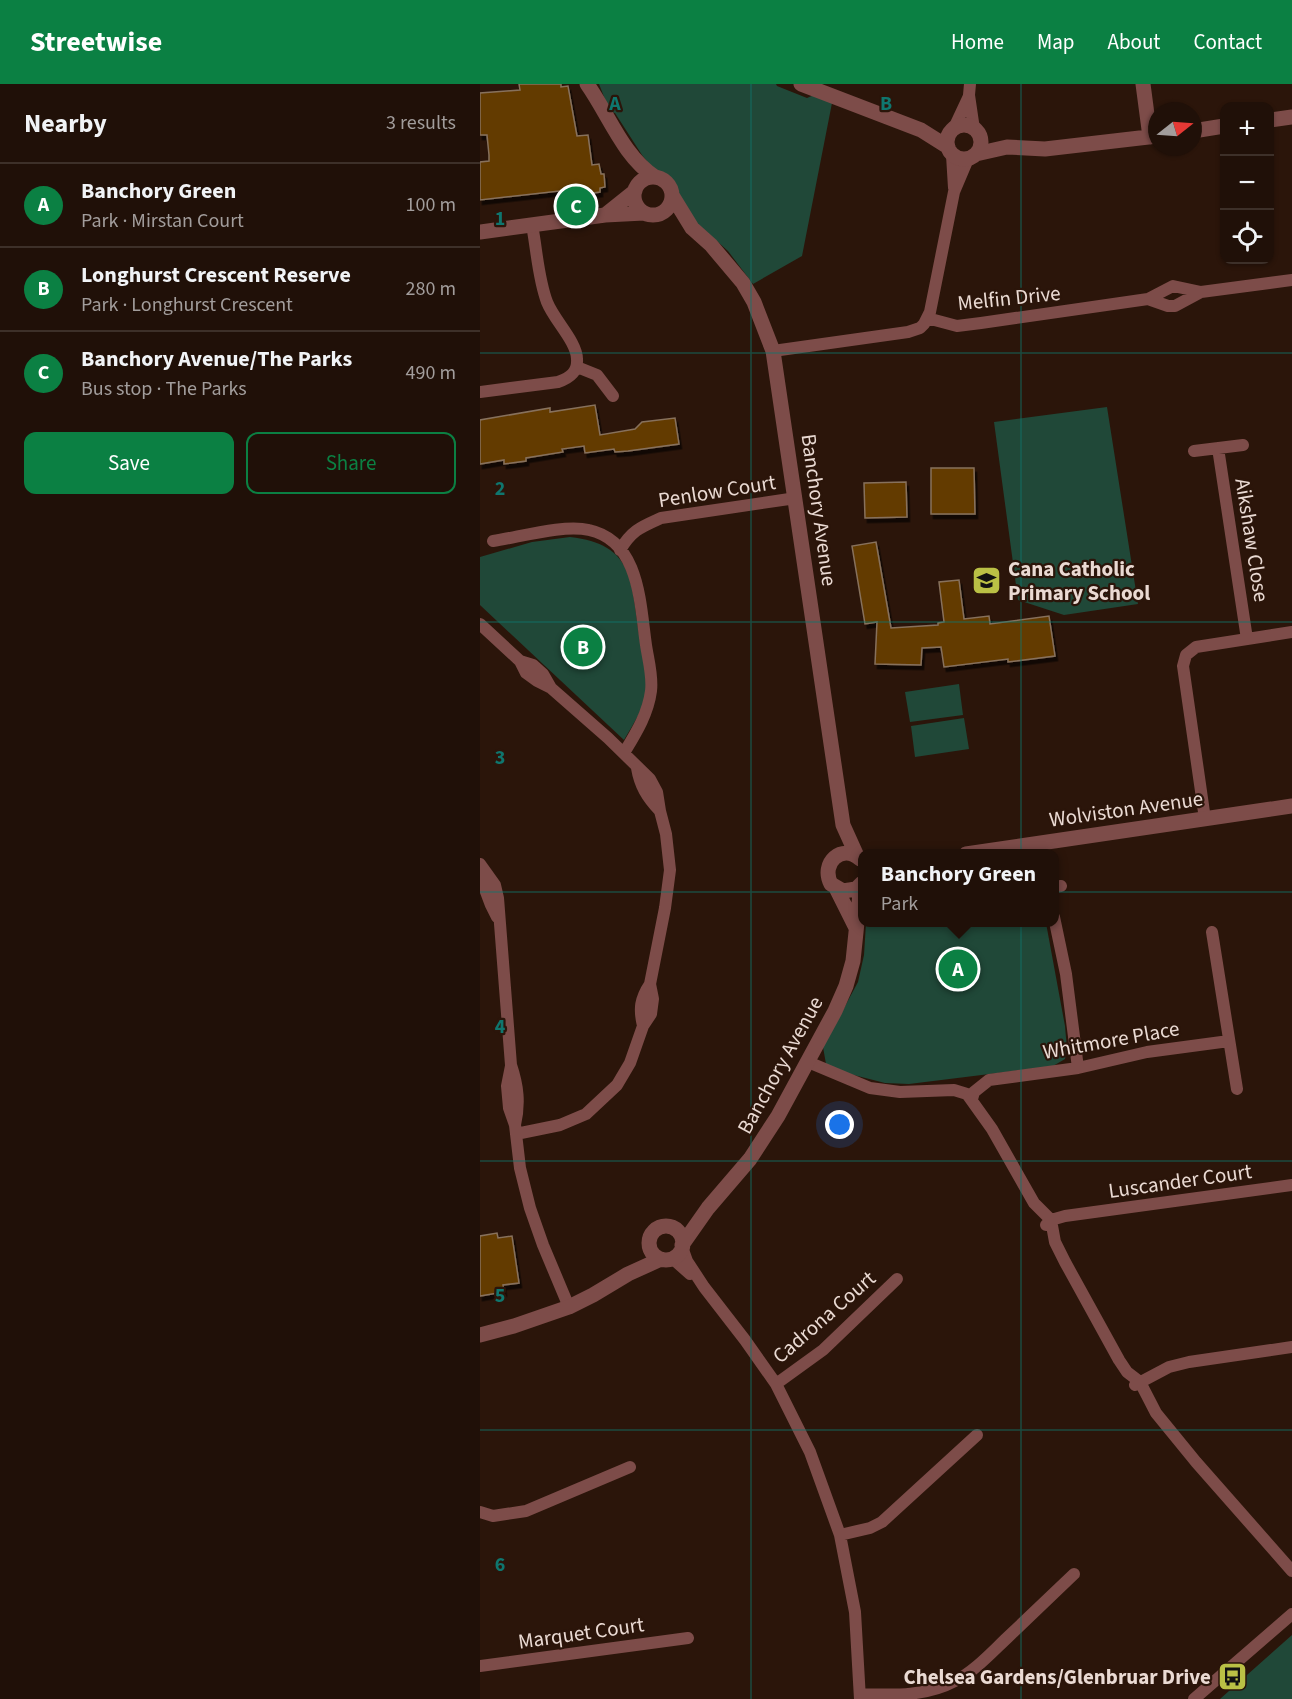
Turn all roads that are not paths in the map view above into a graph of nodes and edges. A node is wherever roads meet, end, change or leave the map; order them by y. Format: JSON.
{"nodes":[{"id":1,"x":587,"y":84,"type":"edge"},
{"id":2,"x":596,"y":84,"type":"edge"},
{"id":3,"x":801,"y":84,"type":"edge"},
{"id":4,"x":1143,"y":84,"type":"edge"},
{"id":5,"x":970,"y":90,"type":"edge"},
{"id":6,"x":600,"y":102,"type":"junction"},
{"id":7,"x":1148,"y":108,"type":"edge"},
{"id":8,"x":1292,"y":117,"type":"edge"},
{"id":9,"x":1274,"y":119,"type":"edge"},
{"id":10,"x":1220,"y":127,"type":"edge"},
{"id":11,"x":921,"y":130,"type":"junction"},
{"id":12,"x":952,"y":130,"type":"junction"},
{"id":13,"x":1202,"y":130,"type":"edge"},
{"id":14,"x":977,"y":133,"type":"junction"},
{"id":15,"x":1148,"y":137,"type":"edge"},
{"id":16,"x":1007,"y":147,"type":"junction"},
{"id":17,"x":950,"y":151,"type":"junction"},
{"id":18,"x":632,"y":156,"type":"junction"},
{"id":19,"x":972,"y":156,"type":"junction"},
{"id":20,"x":655,"y":177,"type":"junction"},
{"id":21,"x":636,"y":189,"type":"junction"},
{"id":22,"x":954,"y":192,"type":"junction"},
{"id":23,"x":672,"y":197,"type":"junction"},
{"id":24,"x":651,"y":214,"type":"junction"},
{"id":25,"x":605,"y":215,"type":"junction"},
{"id":26,"x":532,"y":225,"type":"junction"},
{"id":27,"x":692,"y":228,"type":"junction"},
{"id":28,"x":480,"y":232,"type":"edge"},
{"id":29,"x":1292,"y":280,"type":"edge"},
{"id":30,"x":1201,"y":292,"type":"junction"},
{"id":31,"x":1148,"y":299,"type":"junction"},
{"id":32,"x":927,"y":318,"type":"junction"},
{"id":33,"x":773,"y":351,"type":"junction"},
{"id":34,"x":577,"y":367,"type":"junction"},
{"id":35,"x":480,"y":392,"type":"edge"},
{"id":36,"x":613,"y":396,"type":"dead end"},
{"id":37,"x":1243,"y":445,"type":"dead end"},
{"id":38,"x":1218,"y":448,"type":"junction"},
{"id":39,"x":1194,"y":451,"type":"dead end"},
{"id":40,"x":796,"y":498,"type":"junction"},
{"id":41,"x":493,"y":541,"type":"dead end"},
{"id":42,"x":620,"y":550,"type":"junction"},
{"id":43,"x":480,"y":624,"type":"edge"},
{"id":44,"x":1292,"y":632,"type":"edge"},
{"id":45,"x":1247,"y":639,"type":"junction"},
{"id":46,"x":624,"y":753,"type":"junction"},
{"id":47,"x":1292,"y":806,"type":"edge"},
{"id":48,"x":1205,"y":819,"type":"junction"},
{"id":49,"x":843,"y":825,"type":"junction"},
{"id":50,"x":1000,"y":849,"type":"edge"},
{"id":51,"x":858,"y":854,"type":"edge"},
{"id":52,"x":858,"y":857,"type":"edge"},
{"id":53,"x":832,"y":859,"type":"junction"},
{"id":54,"x":480,"y":864,"type":"edge"},
{"id":55,"x":858,"y":886,"type":"edge"},
{"id":56,"x":836,"y":888,"type":"junction"},
{"id":57,"x":858,"y":910,"type":"edge"},
{"id":58,"x":1056,"y":927,"type":"edge"},
{"id":59,"x":856,"y":928,"type":"junction"},
{"id":60,"x":1212,"y":932,"type":"dead end"},
{"id":61,"x":1229,"y":1041,"type":"junction"},
{"id":62,"x":808,"y":1062,"type":"junction"},
{"id":63,"x":1078,"y":1068,"type":"junction"},
{"id":64,"x":1237,"y":1089,"type":"dead end"},
{"id":65,"x":975,"y":1096,"type":"junction"},
{"id":66,"x":516,"y":1130,"type":"junction"},
{"id":67,"x":1292,"y":1185,"type":"edge"},
{"id":68,"x":708,"y":1208,"type":"junction"},
{"id":69,"x":1050,"y":1224,"type":"junction"},
{"id":70,"x":670,"y":1227,"type":"junction"},
{"id":71,"x":649,"y":1242,"type":"junction"},
{"id":72,"x":674,"y":1252,"type":"junction"},
{"id":73,"x":628,"y":1274,"type":"junction"},
{"id":74,"x":897,"y":1279,"type":"dead end"},
{"id":75,"x":569,"y":1307,"type":"junction"},
{"id":76,"x":480,"y":1335,"type":"edge"},
{"id":77,"x":1292,"y":1347,"type":"edge"},
{"id":78,"x":776,"y":1384,"type":"junction"},
{"id":79,"x":1138,"y":1384,"type":"junction"},
{"id":80,"x":977,"y":1435,"type":"dead end"},
{"id":81,"x":630,"y":1467,"type":"dead end"},
{"id":82,"x":480,"y":1512,"type":"edge"},
{"id":83,"x":840,"y":1535,"type":"junction"},
{"id":84,"x":1292,"y":1571,"type":"edge"},
{"id":85,"x":1074,"y":1574,"type":"dead end"},
{"id":86,"x":1292,"y":1614,"type":"edge"},
{"id":87,"x":688,"y":1638,"type":"dead end"},
{"id":88,"x":480,"y":1666,"type":"edge"},
{"id":89,"x":860,"y":1696,"type":"edge"},
{"id":90,"x":1194,"y":1699,"type":"edge"}],
"edges":[{"from":1,"to":6,"type":"street"},
{"from":2,"to":6,"type":"street"},
{"from":3,"to":11,"type":"street"},
{"from":4,"to":7,"type":"street"},
{"from":5,"to":12,"type":"street"},
{"from":5,"to":14,"type":"street"},
{"from":6,"to":18,"type":"street"},
{"from":8,"to":9,"type":"street"},
{"from":10,"to":13,"type":"street"},
{"from":11,"to":12,"type":"street"},
{"from":11,"to":17,"type":"street"},
{"from":12,"to":14,"type":"street"},
{"from":12,"to":17,"type":"street"},
{"from":14,"to":16,"type":"street"},
{"from":14,"to":19,"type":"street"},
{"from":15,"to":16,"type":"street"},
{"from":16,"to":19,"type":"street"},
{"from":17,"to":19,"type":"street"},
{"from":17,"to":22,"type":"street"},
{"from":18,"to":20,"type":"street"},
{"from":18,"to":21,"type":"street"},
{"from":19,"to":22,"type":"street"},
{"from":20,"to":21,"type":"street"},
{"from":20,"to":23,"type":"street"},
{"from":21,"to":24,"type":"street"},
{"from":21,"to":25,"type":"street"},
{"from":22,"to":32,"type":"street"},
{"from":23,"to":24,"type":"street"},
{"from":23,"to":27,"type":"street","name":"Banchory Avenue"},
{"from":24,"to":25,"type":"street"},
{"from":24,"to":27,"type":"street","name":"Banchory Avenue"},
{"from":25,"to":26,"type":"street"},
{"from":26,"to":28,"type":"street"},
{"from":26,"to":34,"type":"street"},
{"from":27,"to":33,"type":"street","name":"Banchory Avenue"},
{"from":29,"to":30,"type":"street","name":"Melfin Drive"},
{"from":30,"to":31,"type":"street","name":"Melfin Drive"},
{"from":30,"to":31,"type":"street","name":"Melfin Drive"},
{"from":31,"to":32,"type":"street","name":"Melfin Drive"},
{"from":32,"to":33,"type":"street"},
{"from":33,"to":40,"type":"street","name":"Banchory Avenue"},
{"from":34,"to":35,"type":"street"},
{"from":34,"to":36,"type":"street"},
{"from":37,"to":38,"type":"street"},
{"from":38,"to":39,"type":"street"},
{"from":38,"to":45,"type":"street","name":"Aikshaw Close"},
{"from":40,"to":42,"type":"street","name":"Penlow Court"},
{"from":40,"to":49,"type":"street","name":"Banchory Avenue"},
{"from":41,"to":42,"type":"street"},
{"from":42,"to":46,"type":"street"},
{"from":43,"to":46,"type":"street"},
{"from":44,"to":45,"type":"street"},
{"from":45,"to":48,"type":"street"},
{"from":46,"to":66,"type":"street"},
{"from":47,"to":48,"type":"street","name":"Wolviston Avenue"},
{"from":48,"to":50,"type":"street","name":"Wolviston Avenue"},
{"from":49,"to":51,"type":"street","name":"Banchory Avenue"},
{"from":49,"to":53,"type":"street","name":"Banchory Avenue"},
{"from":52,"to":53,"type":"street"},
{"from":53,"to":56,"type":"street"},
{"from":54,"to":66,"type":"street"},
{"from":55,"to":56,"type":"street"},
{"from":56,"to":59,"type":"street"},
{"from":57,"to":59,"type":"street","name":"Banchory Avenue"},
{"from":58,"to":63,"type":"street"},
{"from":59,"to":62,"type":"street","name":"Banchory Avenue"},
{"from":60,"to":61,"type":"street"},
{"from":61,"to":63,"type":"street","name":"Whitmore Place"},
{"from":61,"to":64,"type":"street"},
{"from":62,"to":65,"type":"street"},
{"from":62,"to":68,"type":"street","name":"Banchory Avenue"},
{"from":63,"to":65,"type":"street","name":"Whitmore Place"},
{"from":65,"to":69,"type":"street"},
{"from":66,"to":75,"type":"street"},
{"from":67,"to":69,"type":"street","name":"Luscander Court"},
{"from":68,"to":70,"type":"street","name":"Banchory Avenue"},
{"from":68,"to":72,"type":"street","name":"Banchory Avenue"},
{"from":69,"to":79,"type":"street"},
{"from":70,"to":71,"type":"street"},
{"from":70,"to":72,"type":"street"},
{"from":71,"to":72,"type":"street"},
{"from":71,"to":73,"type":"street"},
{"from":72,"to":73,"type":"street"},
{"from":72,"to":78,"type":"street"},
{"from":73,"to":75,"type":"street"},
{"from":74,"to":78,"type":"street","name":"Cadrona Court"},
{"from":75,"to":76,"type":"street"},
{"from":77,"to":79,"type":"street"},
{"from":78,"to":83,"type":"street"},
{"from":79,"to":84,"type":"street"},
{"from":80,"to":83,"type":"street"},
{"from":81,"to":82,"type":"street"},
{"from":83,"to":89,"type":"street"},
{"from":85,"to":89,"type":"street"},
{"from":86,"to":90,"type":"street"},
{"from":87,"to":88,"type":"street","name":"Marquet Court"}]}
